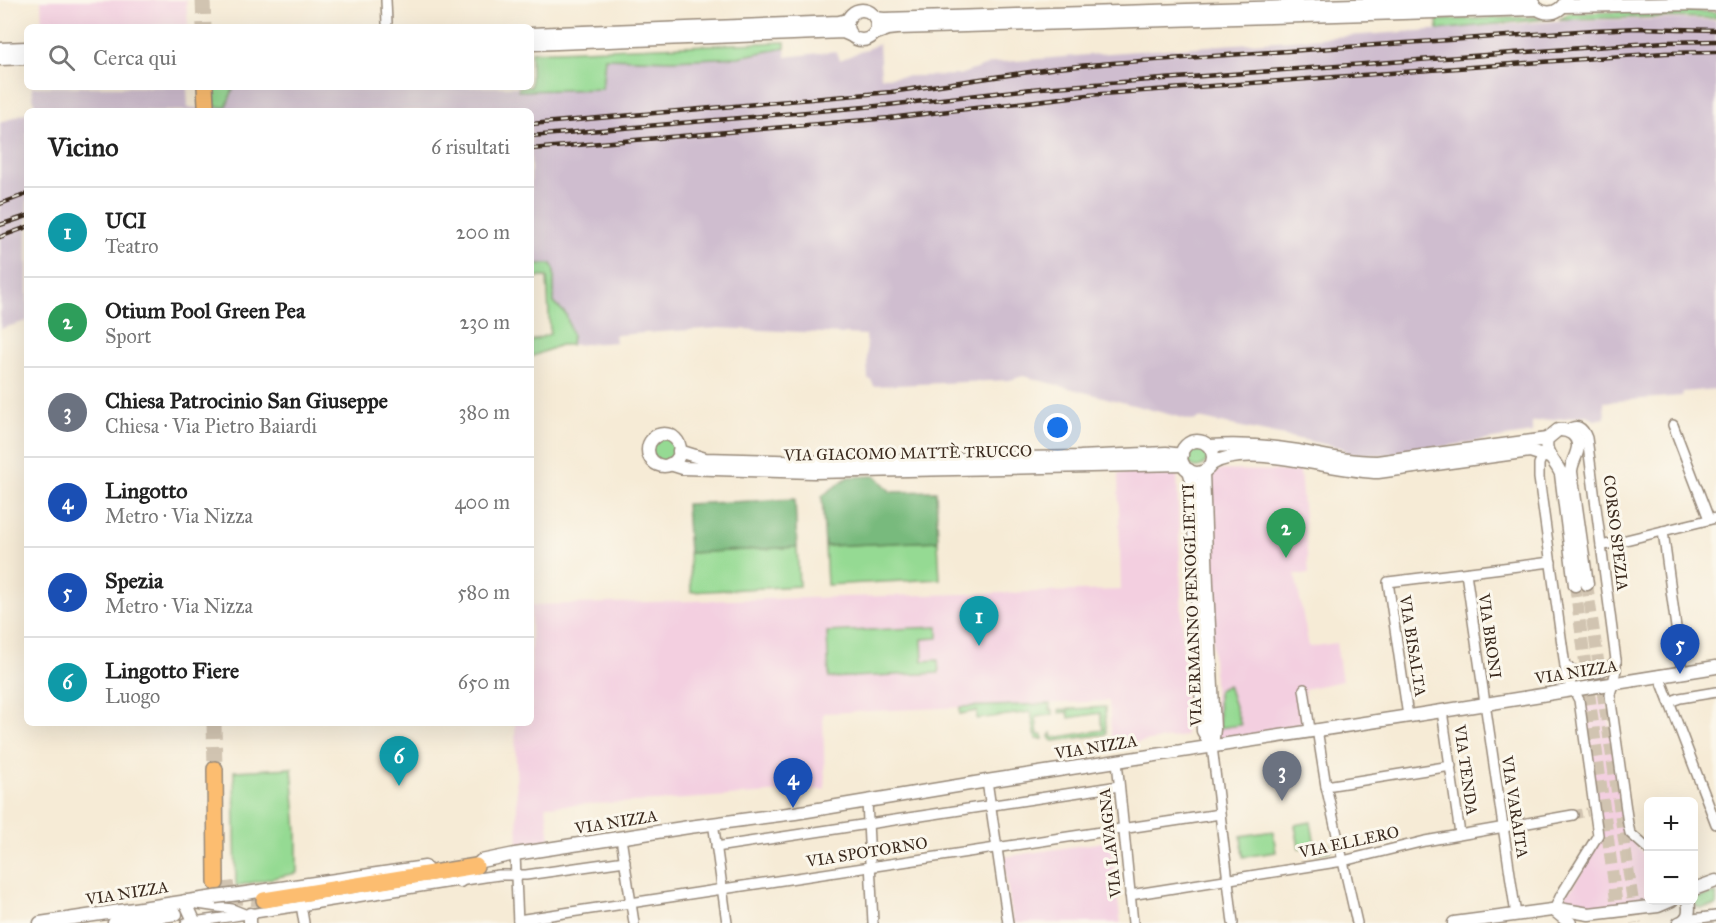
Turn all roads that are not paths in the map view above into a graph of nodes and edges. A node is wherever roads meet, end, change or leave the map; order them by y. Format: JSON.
{"nodes":[{"id":1,"x":386,"y":0,"type":"edge"},
{"id":2,"x":1522,"y":0,"type":"edge"},
{"id":3,"x":1565,"y":3,"type":"edge"},
{"id":4,"x":1534,"y":4,"type":"edge"},
{"id":5,"x":1716,"y":5,"type":"edge"},
{"id":6,"x":875,"y":18,"type":"junction"},
{"id":7,"x":847,"y":20,"type":"junction"},
{"id":8,"x":387,"y":23,"type":"dead end"},
{"id":9,"x":534,"y":34,"type":"edge"},
{"id":10,"x":874,"y":34,"type":"junction"},
{"id":11,"x":850,"y":35,"type":"junction"},
{"id":12,"x":534,"y":44,"type":"edge"},
{"id":13,"x":24,"y":48,"type":"edge"},
{"id":14,"x":0,"y":49,"type":"edge"},
{"id":15,"x":24,"y":58,"type":"edge"},
{"id":16,"x":0,"y":59,"type":"edge"},
{"id":17,"x":206,"y":90,"type":"edge"},
{"id":18,"x":212,"y":90,"type":"edge"},
{"id":19,"x":1673,"y":425,"type":"dead end"},
{"id":20,"x":1568,"y":430,"type":"junction"},
{"id":21,"x":1209,"y":446,"type":"junction"},
{"id":22,"x":1546,"y":450,"type":"junction"},
{"id":23,"x":679,"y":451,"type":"junction"},
{"id":24,"x":1185,"y":463,"type":"junction"},
{"id":25,"x":670,"y":464,"type":"junction"},
{"id":26,"x":1208,"y":468,"type":"junction"},
{"id":27,"x":1566,"y":473,"type":"junction"},
{"id":28,"x":1712,"y":519,"type":"edge"},
{"id":29,"x":1663,"y":531,"type":"junction"},
{"id":30,"x":1601,"y":546,"type":"junction"},
{"id":31,"x":1551,"y":562,"type":"junction"},
{"id":32,"x":1466,"y":573,"type":"junction"},
{"id":33,"x":1581,"y":584,"type":"tunnel mouth"},
{"id":34,"x":1616,"y":660,"type":"junction"},
{"id":35,"x":1565,"y":666,"type":"junction"},
{"id":36,"x":1716,"y":667,"type":"edge"},
{"id":37,"x":1682,"y":672,"type":"junction"},
{"id":38,"x":1659,"y":675,"type":"junction"},
{"id":39,"x":1614,"y":682,"type":"junction"},
{"id":40,"x":1304,"y":689,"type":"dead end"},
{"id":41,"x":1573,"y":689,"type":"junction"},
{"id":42,"x":1716,"y":692,"type":"edge"},
{"id":43,"x":1669,"y":702,"type":"junction"},
{"id":44,"x":1484,"y":703,"type":"junction"},
{"id":45,"x":1442,"y":711,"type":"junction"},
{"id":46,"x":1408,"y":716,"type":"junction"},
{"id":47,"x":1313,"y":730,"type":"junction"},
{"id":48,"x":1212,"y":746,"type":"junction"},
{"id":49,"x":1117,"y":761,"type":"junction"},
{"id":50,"x":1451,"y":766,"type":"junction"},
{"id":51,"x":219,"y":769,"type":"tunnel mouth"},
{"id":52,"x":987,"y":781,"type":"junction"},
{"id":53,"x":1119,"y":786,"type":"junction"},
{"id":54,"x":1326,"y":786,"type":"junction"},
{"id":55,"x":867,"y":801,"type":"junction"},
{"id":56,"x":990,"y":806,"type":"junction"},
{"id":57,"x":1220,"y":814,"type":"junction"},
{"id":58,"x":1573,"y":815,"type":"tunnel mouth"},
{"id":59,"x":869,"y":824,"type":"junction"},
{"id":60,"x":1716,"y":824,"type":"edge"},
{"id":61,"x":1502,"y":826,"type":"junction"},
{"id":62,"x":1124,"y":829,"type":"junction"},
{"id":63,"x":714,"y":830,"type":"dead end"},
{"id":64,"x":1460,"y":834,"type":"junction"},
{"id":65,"x":621,"y":838,"type":"junction"},
{"id":66,"x":1644,"y":845,"type":"edge"},
{"id":67,"x":716,"y":847,"type":"junction"},
{"id":68,"x":997,"y":848,"type":"junction"},
{"id":69,"x":515,"y":854,"type":"junction"},
{"id":70,"x":625,"y":861,"type":"junction"},
{"id":71,"x":1342,"y":861,"type":"junction"},
{"id":72,"x":479,"y":864,"type":"junction"},
{"id":73,"x":871,"y":867,"type":"junction"},
{"id":74,"x":516,"y":875,"type":"junction"},
{"id":75,"x":1228,"y":878,"type":"junction"},
{"id":76,"x":460,"y":881,"type":"junction"},
{"id":77,"x":1716,"y":881,"type":"edge"},
{"id":78,"x":219,"y":887,"type":"junction"},
{"id":79,"x":1698,"y":888,"type":"edge"},
{"id":80,"x":722,"y":889,"type":"junction"},
{"id":81,"x":1130,"y":895,"type":"junction"},
{"id":82,"x":264,"y":900,"type":"tunnel mouth"},
{"id":83,"x":185,"y":901,"type":"junction"},
{"id":84,"x":631,"y":903,"type":"junction"},
{"id":85,"x":301,"y":905,"type":"junction"},
{"id":86,"x":1660,"y":905,"type":"edge"},
{"id":87,"x":1688,"y":905,"type":"edge"},
{"id":88,"x":1554,"y":910,"type":"junction"},
{"id":89,"x":176,"y":914,"type":"dead end"},
{"id":90,"x":1516,"y":915,"type":"junction"},
{"id":91,"x":1716,"y":916,"type":"edge"},
{"id":92,"x":249,"y":917,"type":"edge"},
{"id":93,"x":518,"y":922,"type":"edge"},
{"id":94,"x":1682,"y":922,"type":"edge"},
{"id":95,"x":40,"y":923,"type":"edge"},
{"id":96,"x":114,"y":923,"type":"edge"},
{"id":97,"x":192,"y":923,"type":"edge"},
{"id":98,"x":304,"y":923,"type":"edge"},
{"id":99,"x":634,"y":923,"type":"edge"},
{"id":100,"x":727,"y":923,"type":"edge"},
{"id":101,"x":873,"y":923,"type":"edge"},
{"id":102,"x":1008,"y":923,"type":"edge"},
{"id":103,"x":1133,"y":923,"type":"edge"},
{"id":104,"x":1233,"y":923,"type":"edge"},
{"id":105,"x":1357,"y":923,"type":"edge"},
{"id":106,"x":1454,"y":923,"type":"edge"},
{"id":107,"x":1570,"y":923,"type":"edge"}],
"edges":[{"from":1,"to":8,"type":"street"},
{"from":2,"to":6,"type":"street"},
{"from":3,"to":4,"type":"street"},
{"from":3,"to":5,"type":"street"},
{"from":4,"to":10,"type":"street"},
{"from":6,"to":7,"type":"street"},
{"from":6,"to":10,"type":"street"},
{"from":7,"to":9,"type":"street"},
{"from":7,"to":11,"type":"street"},
{"from":10,"to":11,"type":"street"},
{"from":11,"to":12,"type":"street"},
{"from":13,"to":14,"type":"street"},
{"from":15,"to":16,"type":"street"},
{"from":17,"to":18,"type":"main road"},
{"from":19,"to":28,"type":"street"},
{"from":20,"to":22,"type":"street"},
{"from":20,"to":27,"type":"street"},
{"from":20,"to":30,"type":"street","name":"CORSO SPEZIA"},
{"from":21,"to":22,"type":"street"},
{"from":21,"to":24,"type":"street"},
{"from":21,"to":26,"type":"street"},
{"from":22,"to":26,"type":"street"},
{"from":22,"to":27,"type":"street"},
{"from":22,"to":31,"type":"street"},
{"from":23,"to":24,"type":"street","name":"VIA GIACOMO MATTÈ TRUCCO"},
{"from":23,"to":25,"type":"street"},
{"from":23,"to":25,"type":"street"},
{"from":24,"to":25,"type":"street","name":"VIA GIACOMO MATTÈ TRUCCO"},
{"from":24,"to":26,"type":"street"},
{"from":24,"to":48,"type":"street","name":"VIA ERMANNO FENOGLIETTI"},
{"from":26,"to":48,"type":"street","name":"VIA ERMANNO FENOGLIETTI"},
{"from":27,"to":33,"type":"street"},
{"from":28,"to":29,"type":"street"},
{"from":29,"to":30,"type":"street"},
{"from":29,"to":37,"type":"street"},
{"from":30,"to":34,"type":"street","name":"CORSO SPEZIA"},
{"from":31,"to":32,"type":"street"},
{"from":31,"to":35,"type":"street"},
{"from":32,"to":44,"type":"street","name":"VIA BRONI"},
{"from":32,"to":46,"type":"street","name":"VIA BISALTA"},
{"from":34,"to":35,"type":"street"},
{"from":34,"to":39,"type":"street","name":"CORSO SPEZIA"},
{"from":35,"to":41,"type":"street"},
{"from":36,"to":37,"type":"street","name":"VIA NIZZA"},
{"from":37,"to":38,"type":"street","name":"VIA NIZZA"},
{"from":38,"to":39,"type":"street","name":"VIA NIZZA"},
{"from":38,"to":43,"type":"street"},
{"from":39,"to":41,"type":"street","name":"VIA NIZZA"},
{"from":39,"to":66,"type":"street","name":"CORSO SPEZIA"},
{"from":40,"to":47,"type":"street"},
{"from":41,"to":44,"type":"street","name":"VIA NIZZA"},
{"from":41,"to":88,"type":"street"},
{"from":42,"to":43,"type":"street"},
{"from":43,"to":60,"type":"street"},
{"from":44,"to":45,"type":"street","name":"VIA NIZZA"},
{"from":44,"to":61,"type":"street","name":"VIA VARAITA"},
{"from":45,"to":46,"type":"street","name":"VIA NIZZA"},
{"from":45,"to":50,"type":"street","name":"VIA TENDA"},
{"from":46,"to":47,"type":"street","name":"VIA NIZZA"},
{"from":47,"to":48,"type":"street","name":"VIA NIZZA"},
{"from":47,"to":54,"type":"street"},
{"from":48,"to":49,"type":"street","name":"VIA NIZZA"},
{"from":48,"to":57,"type":"street"},
{"from":49,"to":52,"type":"street","name":"VIA NIZZA"},
{"from":49,"to":53,"type":"street","name":"VIA LAVAGNA"},
{"from":50,"to":54,"type":"street"},
{"from":50,"to":64,"type":"street","name":"VIA TENDA"},
{"from":51,"to":78,"type":"main road"},
{"from":52,"to":55,"type":"street","name":"VIA NIZZA"},
{"from":52,"to":56,"type":"street"},
{"from":53,"to":56,"type":"street"},
{"from":53,"to":62,"type":"street","name":"VIA LAVAGNA"},
{"from":54,"to":71,"type":"street"},
{"from":55,"to":59,"type":"street"},
{"from":55,"to":65,"type":"street","name":"VIA NIZZA"},
{"from":56,"to":59,"type":"street"},
{"from":56,"to":68,"type":"street"},
{"from":57,"to":62,"type":"street","name":"VIA SPOTORNO"},
{"from":57,"to":75,"type":"street"},
{"from":58,"to":61,"type":"street","name":"VIA ELLERO"},
{"from":59,"to":67,"type":"street"},
{"from":59,"to":73,"type":"street"},
{"from":61,"to":64,"type":"street","name":"VIA ELLERO"},
{"from":61,"to":90,"type":"street","name":"VIA VARAITA"},
{"from":62,"to":68,"type":"street","name":"VIA SPOTORNO"},
{"from":62,"to":81,"type":"street","name":"VIA LAVAGNA"},
{"from":63,"to":67,"type":"street"},
{"from":64,"to":71,"type":"street","name":"VIA ELLERO"},
{"from":65,"to":69,"type":"street","name":"VIA NIZZA"},
{"from":65,"to":70,"type":"street"},
{"from":67,"to":80,"type":"street"},
{"from":68,"to":73,"type":"street","name":"VIA SPOTORNO"},
{"from":68,"to":102,"type":"street"},
{"from":69,"to":72,"type":"street","name":"VIA NIZZA"},
{"from":69,"to":74,"type":"street"},
{"from":70,"to":74,"type":"street","name":"VIA NIZZA"},
{"from":70,"to":84,"type":"street"},
{"from":71,"to":75,"type":"street","name":"VIA ELLERO"},
{"from":71,"to":105,"type":"street"},
{"from":72,"to":76,"type":"street"},
{"from":72,"to":78,"type":"street","name":"VIA NIZZA","bridge":true},
{"from":72,"to":82,"type":"main road"},
{"from":73,"to":80,"type":"street","name":"VIA SPOTORNO"},
{"from":73,"to":101,"type":"street"},
{"from":74,"to":76,"type":"street","name":"VIA NIZZA"},
{"from":74,"to":93,"type":"street"},
{"from":75,"to":81,"type":"street","name":"VIA ELLERO"},
{"from":75,"to":104,"type":"street"},
{"from":76,"to":85,"type":"street","name":"VIA NIZZA"},
{"from":77,"to":79,"type":"street"},
{"from":78,"to":83,"type":"street","name":"VIA NIZZA"},
{"from":80,"to":84,"type":"street","name":"VIA SPOTORNO"},
{"from":80,"to":100,"type":"street"},
{"from":81,"to":103,"type":"street","name":"VIA LAVAGNA"},
{"from":83,"to":92,"type":"street","name":"VIA NIZZA"},
{"from":83,"to":95,"type":"street","name":"VIA NIZZA"},
{"from":83,"to":97,"type":"street"},
{"from":84,"to":93,"type":"street","name":"VIA SPOTORNO"},
{"from":84,"to":99,"type":"street"},
{"from":85,"to":92,"type":"street","name":"VIA NIZZA"},
{"from":85,"to":98,"type":"street"},
{"from":86,"to":88,"type":"street"},
{"from":87,"to":94,"type":"street"},
{"from":88,"to":90,"type":"street"},
{"from":88,"to":107,"type":"street"},
{"from":89,"to":96,"type":"street"},
{"from":90,"to":106,"type":"street"},
{"from":91,"to":94,"type":"street"},
{"from":92,"to":97,"type":"street","name":"VIA NIZZA"}]}
